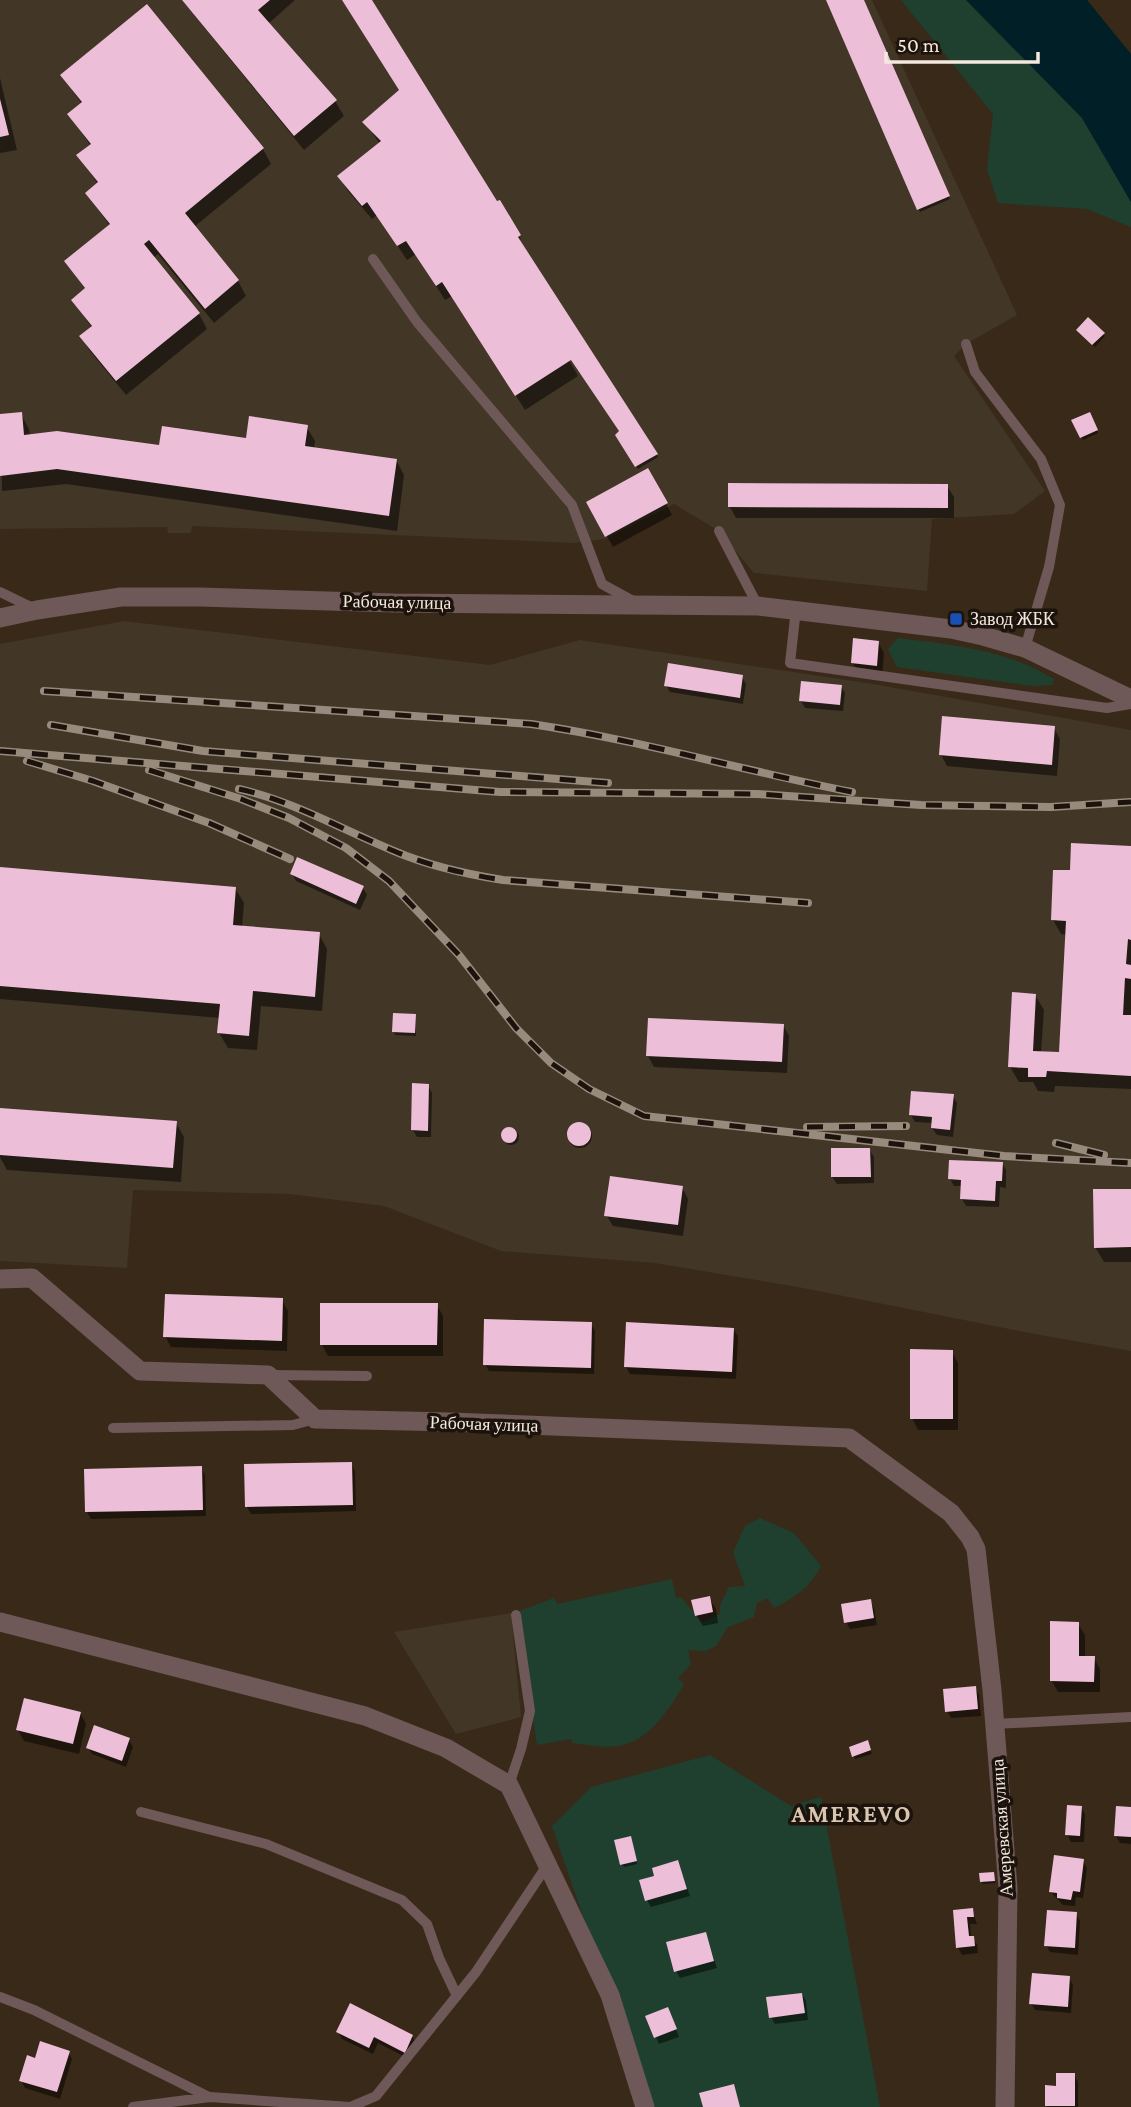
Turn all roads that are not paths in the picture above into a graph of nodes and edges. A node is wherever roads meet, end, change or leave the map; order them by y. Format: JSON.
{"nodes":[{"id":1,"x":373,"y":260,"type":"dead end"},
{"id":2,"x":966,"y":344,"type":"dead end"},
{"id":3,"x":719,"y":531,"type":"dead end"},
{"id":4,"x":0,"y":592,"type":"edge"},
{"id":5,"x":638,"y":604,"type":"junction"},
{"id":6,"x":758,"y":606,"type":"junction"},
{"id":7,"x":796,"y":609,"type":"junction"},
{"id":8,"x":37,"y":610,"type":"junction"},
{"id":9,"x":0,"y":618,"type":"edge"},
{"id":10,"x":1025,"y":648,"type":"junction"},
{"id":11,"x":1131,"y":699,"type":"edge"},
{"id":12,"x":1131,"y":704,"type":"edge"},
{"id":13,"x":12,"y":1282,"type":"edge"},
{"id":14,"x":268,"y":1375,"type":"junction"},
{"id":15,"x":367,"y":1376,"type":"dead end"},
{"id":16,"x":315,"y":1419,"type":"junction"},
{"id":17,"x":113,"y":1428,"type":"dead end"},
{"id":18,"x":976,"y":1549,"type":"joint"},
{"id":19,"x":516,"y":1615,"type":"dead end"},
{"id":20,"x":0,"y":1622,"type":"edge"},
{"id":21,"x":1131,"y":1717,"type":"edge"},
{"id":22,"x":995,"y":1724,"type":"junction"},
{"id":23,"x":509,"y":1785,"type":"junction"},
{"id":24,"x":141,"y":1812,"type":"dead end"},
{"id":25,"x":548,"y":1864,"type":"junction"},
{"id":26,"x":457,"y":1996,"type":"junction"},
{"id":27,"x":0,"y":1997,"type":"edge"},
{"id":28,"x":210,"y":2097,"type":"junction"},
{"id":29,"x":133,"y":2107,"type":"edge"},
{"id":30,"x":645,"y":2107,"type":"edge"},
{"id":31,"x":1005,"y":2107,"type":"edge"}],
"edges":[{"from":1,"to":5,"type":"lane"},
{"from":2,"to":10,"type":"lane"},
{"from":3,"to":6,"type":"lane"},
{"from":4,"to":8,"type":"lane"},
{"from":5,"to":6,"type":"street","name":"Рабочая улица"},
{"from":5,"to":8,"type":"street","name":"Рабочая улица"},
{"from":6,"to":7,"type":"street","name":"Рабочая улица"},
{"from":7,"to":10,"type":"street","name":"Рабочая улица"},
{"from":7,"to":12,"type":"lane"},
{"from":8,"to":9,"type":"street","name":"Рабочая улица"},
{"from":10,"to":11,"type":"street","name":"Рабочая улица"},
{"from":13,"to":14,"type":"street"},
{"from":14,"to":15,"type":"lane"},
{"from":14,"to":16,"type":"street"},
{"from":16,"to":17,"type":"lane"},
{"from":16,"to":18,"type":"street","name":"Рабочая улица"},
{"from":18,"to":22,"type":"street","name":"Амеревская улица"},
{"from":19,"to":23,"type":"lane"},
{"from":20,"to":23,"type":"street"},
{"from":21,"to":22,"type":"lane"},
{"from":22,"to":31,"type":"street","name":"Амеревская улица"},
{"from":23,"to":25,"type":"street"},
{"from":24,"to":26,"type":"lane"},
{"from":25,"to":26,"type":"lane"},
{"from":25,"to":30,"type":"street"},
{"from":26,"to":28,"type":"lane"},
{"from":27,"to":28,"type":"lane"},
{"from":28,"to":29,"type":"lane"}]}
